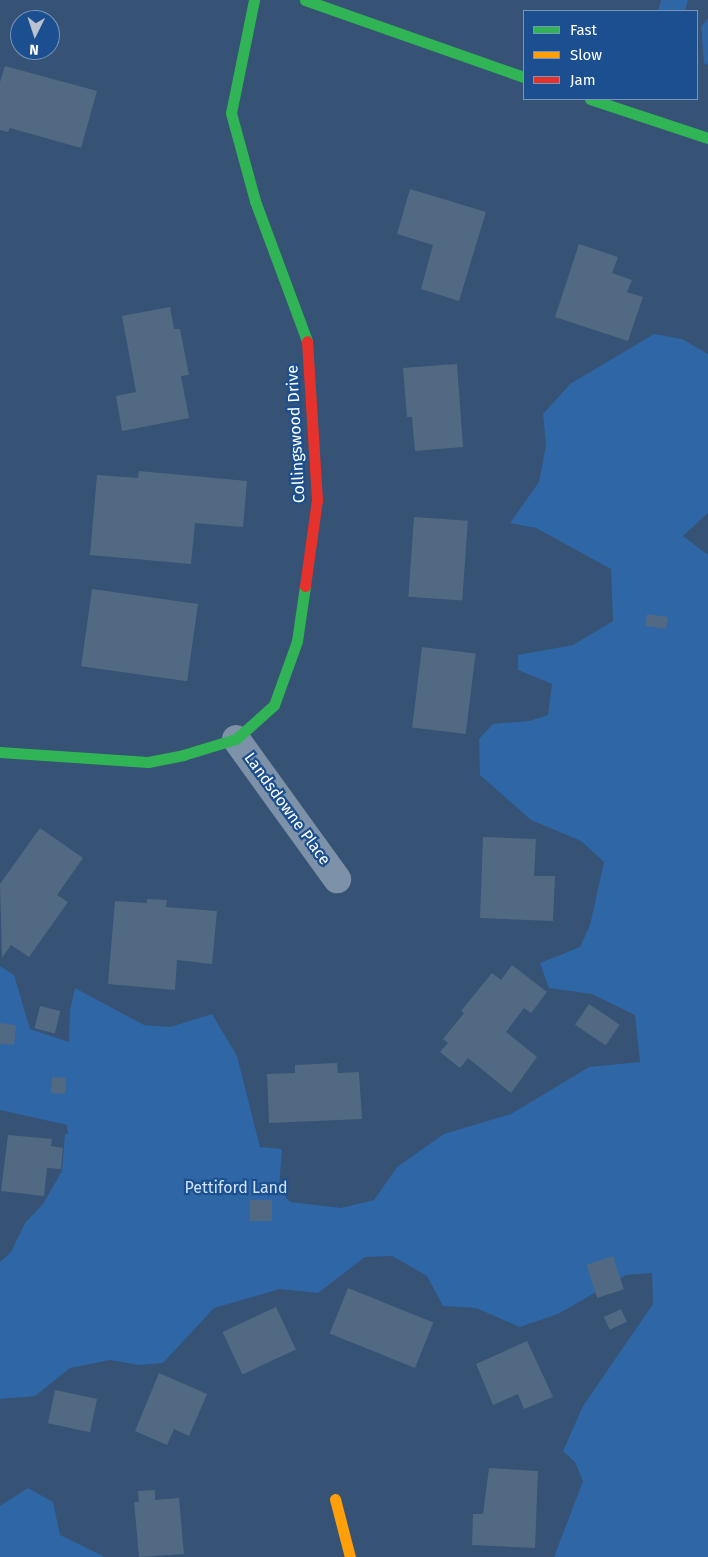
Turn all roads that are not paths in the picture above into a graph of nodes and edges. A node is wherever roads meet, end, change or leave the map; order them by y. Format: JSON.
{"nodes":[{"id":1,"x":254,"y":0,"type":"edge"},
{"id":2,"x":305,"y":0,"type":"edge"},
{"id":3,"x":523,"y":77,"type":"edge"},
{"id":4,"x":593,"y":100,"type":"edge"},
{"id":5,"x":708,"y":138,"type":"edge"},
{"id":6,"x":236,"y":739,"type":"junction"},
{"id":7,"x":0,"y":752,"type":"edge"},
{"id":8,"x":337,"y":879,"type":"dead end"},
{"id":9,"x":335,"y":1499,"type":"dead end"},
{"id":10,"x":350,"y":1557,"type":"edge"}],
"edges":[{"from":1,"to":6,"type":"street","name":"Collingswood Drive"},
{"from":2,"to":3,"type":"street"},
{"from":4,"to":5,"type":"street"},
{"from":6,"to":7,"type":"street","name":"Collingswood Drive"},
{"from":6,"to":8,"type":"street","name":"Landsdowne Place"},
{"from":9,"to":10,"type":"street"}]}
